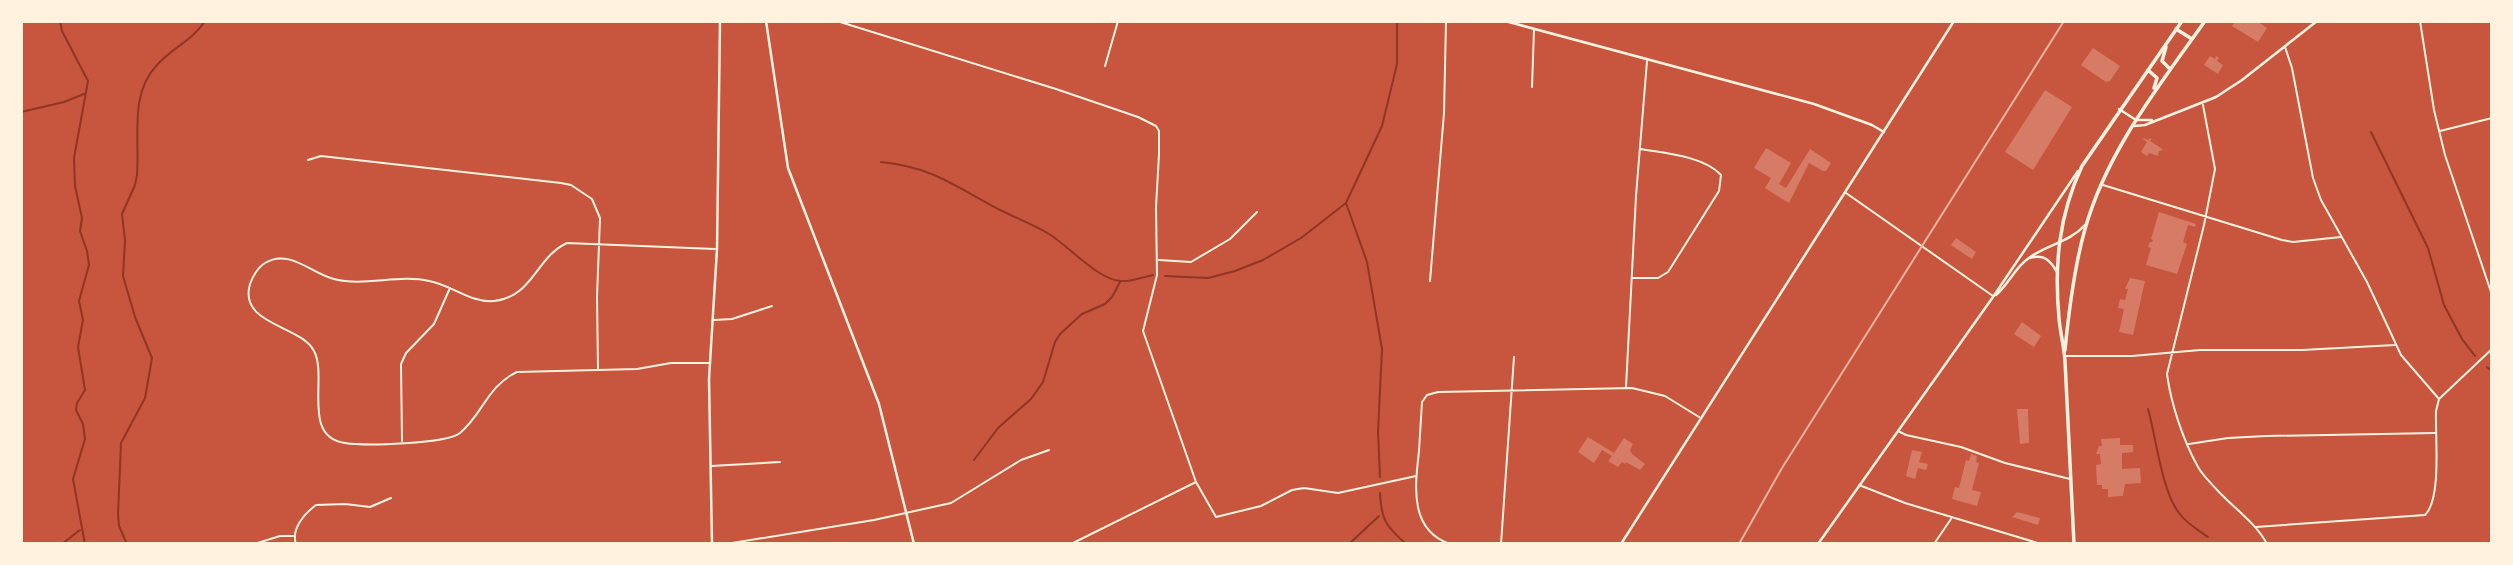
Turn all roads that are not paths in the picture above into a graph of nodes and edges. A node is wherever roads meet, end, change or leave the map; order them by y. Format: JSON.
{"nodes":[{"id":1,"x":720,"y":21,"type":"edge"},
{"id":2,"x":766,"y":21,"type":"edge"},
{"id":3,"x":837,"y":21,"type":"edge"},
{"id":4,"x":1118,"y":21,"type":"edge"},
{"id":5,"x":1446,"y":21,"type":"edge"},
{"id":6,"x":1505,"y":21,"type":"edge"},
{"id":7,"x":1954,"y":21,"type":"edge"},
{"id":8,"x":2182,"y":21,"type":"edge"},
{"id":9,"x":2205,"y":21,"type":"edge"},
{"id":10,"x":2317,"y":21,"type":"edge"},
{"id":11,"x":2420,"y":21,"type":"edge"},
{"id":12,"x":1534,"y":29,"type":"junction"},
{"id":13,"x":2176,"y":29,"type":"junction"},
{"id":14,"x":2192,"y":39,"type":"junction"},
{"id":15,"x":2167,"y":42,"type":"junction"},
{"id":16,"x":2285,"y":47,"type":"junction"},
{"id":17,"x":1647,"y":59,"type":"junction"},
{"id":18,"x":1105,"y":66,"type":"dead end"},
{"id":19,"x":2170,"y":69,"type":"junction"},
{"id":20,"x":2148,"y":70,"type":"junction"},
{"id":21,"x":1532,"y":87,"type":"dead end"},
{"id":22,"x":2153,"y":93,"type":"junction"},
{"id":23,"x":2203,"y":103,"type":"junction"},
{"id":24,"x":2119,"y":110,"type":"junction"},
{"id":25,"x":2492,"y":118,"type":"edge"},
{"id":26,"x":2136,"y":120,"type":"junction"},
{"id":27,"x":2155,"y":120,"type":"junction"},
{"id":28,"x":2132,"y":126,"type":"junction"},
{"id":29,"x":2439,"y":131,"type":"junction"},
{"id":30,"x":1884,"y":132,"type":"junction"},
{"id":31,"x":1640,"y":149,"type":"junction"},
{"id":32,"x":309,"y":160,"type":"dead end"},
{"id":33,"x":2082,"y":166,"type":"junction"},
{"id":34,"x":2102,"y":185,"type":"junction"},
{"id":35,"x":1845,"y":192,"type":"junction"},
{"id":36,"x":1258,"y":212,"type":"dead end"},
{"id":37,"x":2206,"y":216,"type":"junction"},
{"id":38,"x":2087,"y":223,"type":"junction"},
{"id":39,"x":2343,"y":237,"type":"junction"},
{"id":40,"x":601,"y":243,"type":"junction"},
{"id":41,"x":2058,"y":244,"type":"junction"},
{"id":42,"x":717,"y":249,"type":"junction"},
{"id":43,"x":2027,"y":258,"type":"junction"},
{"id":44,"x":1158,"y":260,"type":"junction"},
{"id":45,"x":2057,"y":272,"type":"junction"},
{"id":46,"x":1632,"y":278,"type":"junction"},
{"id":47,"x":1430,"y":281,"type":"dead end"},
{"id":48,"x":450,"y":288,"type":"junction"},
{"id":49,"x":2492,"y":295,"type":"edge"},
{"id":50,"x":1993,"y":297,"type":"junction"},
{"id":51,"x":772,"y":306,"type":"dead end"},
{"id":52,"x":713,"y":320,"type":"junction"},
{"id":53,"x":2395,"y":345,"type":"junction"},
{"id":54,"x":2492,"y":348,"type":"edge"},
{"id":55,"x":2174,"y":353,"type":"junction"},
{"id":56,"x":2064,"y":356,"type":"junction"},
{"id":57,"x":1514,"y":358,"type":"dead end"},
{"id":58,"x":710,"y":363,"type":"junction"},
{"id":59,"x":598,"y":370,"type":"junction"},
{"id":60,"x":1626,"y":388,"type":"junction"},
{"id":61,"x":1512,"y":391,"type":"junction"},
{"id":62,"x":2439,"y":399,"type":"junction"},
{"id":63,"x":1701,"y":418,"type":"junction"},
{"id":64,"x":1898,"y":431,"type":"junction"},
{"id":65,"x":2436,"y":433,"type":"junction"},
{"id":66,"x":402,"y":442,"type":"junction"},
{"id":67,"x":2188,"y":444,"type":"junction"},
{"id":68,"x":1048,"y":450,"type":"dead end"},
{"id":69,"x":780,"y":462,"type":"dead end"},
{"id":70,"x":710,"y":466,"type":"junction"},
{"id":71,"x":1416,"y":475,"type":"junction"},
{"id":72,"x":2071,"y":479,"type":"junction"},
{"id":73,"x":1196,"y":482,"type":"junction"},
{"id":74,"x":1859,"y":485,"type":"junction"},
{"id":75,"x":391,"y":498,"type":"dead end"},
{"id":76,"x":905,"y":513,"type":"junction"},
{"id":77,"x":1952,"y":518,"type":"junction"},
{"id":78,"x":2255,"y":527,"type":"junction"},
{"id":79,"x":294,"y":537,"type":"junction"},
{"id":80,"x":254,"y":544,"type":"edge"},
{"id":81,"x":296,"y":544,"type":"edge"},
{"id":82,"x":712,"y":544,"type":"edge"},
{"id":83,"x":726,"y":544,"type":"edge"},
{"id":84,"x":914,"y":544,"type":"edge"},
{"id":85,"x":1071,"y":544,"type":"edge"},
{"id":86,"x":1450,"y":544,"type":"edge"},
{"id":87,"x":1501,"y":544,"type":"edge"},
{"id":88,"x":1621,"y":544,"type":"edge"},
{"id":89,"x":1818,"y":544,"type":"edge"},
{"id":90,"x":1934,"y":544,"type":"edge"},
{"id":91,"x":2041,"y":544,"type":"edge"},
{"id":92,"x":2074,"y":544,"type":"edge"},
{"id":93,"x":2267,"y":544,"type":"edge"}],
"edges":[{"from":1,"to":42,"type":"street"},
{"from":2,"to":76,"type":"street"},
{"from":3,"to":44,"type":"street"},
{"from":4,"to":18,"type":"street"},
{"from":5,"to":47,"type":"street"},
{"from":6,"to":12,"type":"street"},
{"from":7,"to":30,"type":"street"},
{"from":8,"to":13,"type":"highway"},
{"from":9,"to":14,"type":"highway"},
{"from":10,"to":16,"type":"street"},
{"from":11,"to":29,"type":"street"},
{"from":12,"to":17,"type":"street"},
{"from":12,"to":21,"type":"street"},
{"from":13,"to":14,"type":"highway"},
{"from":13,"to":15,"type":"highway"},
{"from":14,"to":19,"type":"highway"},
{"from":15,"to":19,"type":"highway"},
{"from":15,"to":20,"type":"highway"},
{"from":16,"to":23,"type":"street"},
{"from":16,"to":39,"type":"street"},
{"from":17,"to":30,"type":"street"},
{"from":17,"to":31,"type":"street"},
{"from":19,"to":22,"type":"highway"},
{"from":20,"to":22,"type":"highway"},
{"from":20,"to":24,"type":"highway"},
{"from":22,"to":26,"type":"highway"},
{"from":23,"to":27,"type":"street"},
{"from":23,"to":37,"type":"street"},
{"from":24,"to":26,"type":"street"},
{"from":24,"to":33,"type":"highway"},
{"from":25,"to":29,"type":"street"},
{"from":26,"to":27,"type":"street"},
{"from":26,"to":28,"type":"highway"},
{"from":27,"to":28,"type":"street"},
{"from":28,"to":34,"type":"highway"},
{"from":29,"to":49,"type":"street"},
{"from":30,"to":35,"type":"street"},
{"from":31,"to":46,"type":"street"},
{"from":31,"to":46,"type":"street"},
{"from":32,"to":40,"type":"street"},
{"from":33,"to":41,"type":"highway"},
{"from":33,"to":50,"type":"street"},
{"from":34,"to":37,"type":"street"},
{"from":34,"to":38,"type":"highway"},
{"from":35,"to":50,"type":"street"},
{"from":35,"to":63,"type":"street"},
{"from":36,"to":44,"type":"street"},
{"from":37,"to":39,"type":"street"},
{"from":37,"to":55,"type":"street"},
{"from":38,"to":41,"type":"street"},
{"from":38,"to":56,"type":"highway"},
{"from":39,"to":53,"type":"street"},
{"from":40,"to":42,"type":"street"},
{"from":40,"to":48,"type":"street"},
{"from":40,"to":59,"type":"street"},
{"from":41,"to":43,"type":"street"},
{"from":41,"to":45,"type":"highway"},
{"from":42,"to":52,"type":"street"},
{"from":43,"to":45,"type":"street"},
{"from":43,"to":50,"type":"street"},
{"from":44,"to":73,"type":"street"},
{"from":45,"to":56,"type":"highway"},
{"from":46,"to":60,"type":"street"},
{"from":48,"to":66,"type":"street"},
{"from":48,"to":66,"type":"street"},
{"from":50,"to":64,"type":"street"},
{"from":51,"to":52,"type":"street"},
{"from":52,"to":58,"type":"street"},
{"from":53,"to":55,"type":"street"},
{"from":53,"to":62,"type":"street"},
{"from":54,"to":62,"type":"street"},
{"from":55,"to":56,"type":"street"},
{"from":55,"to":67,"type":"street"},
{"from":56,"to":72,"type":"highway"},
{"from":57,"to":61,"type":"street"},
{"from":58,"to":59,"type":"street"},
{"from":58,"to":70,"type":"street"},
{"from":59,"to":66,"type":"street"},
{"from":60,"to":61,"type":"street"},
{"from":60,"to":63,"type":"street"},
{"from":61,"to":71,"type":"street"},
{"from":61,"to":87,"type":"street"},
{"from":62,"to":65,"type":"street"},
{"from":63,"to":88,"type":"street"},
{"from":64,"to":72,"type":"street"},
{"from":64,"to":74,"type":"street"},
{"from":65,"to":67,"type":"street"},
{"from":65,"to":78,"type":"street"},
{"from":67,"to":78,"type":"street"},
{"from":68,"to":76,"type":"street"},
{"from":69,"to":70,"type":"street"},
{"from":70,"to":82,"type":"street"},
{"from":71,"to":73,"type":"street"},
{"from":71,"to":86,"type":"street"},
{"from":72,"to":92,"type":"highway"},
{"from":73,"to":85,"type":"street"},
{"from":74,"to":77,"type":"street"},
{"from":74,"to":89,"type":"street"},
{"from":75,"to":79,"type":"street"},
{"from":76,"to":83,"type":"street"},
{"from":76,"to":84,"type":"street"},
{"from":77,"to":90,"type":"street"},
{"from":77,"to":91,"type":"street"},
{"from":78,"to":93,"type":"street"},
{"from":79,"to":80,"type":"street"},
{"from":79,"to":81,"type":"street"}]}
